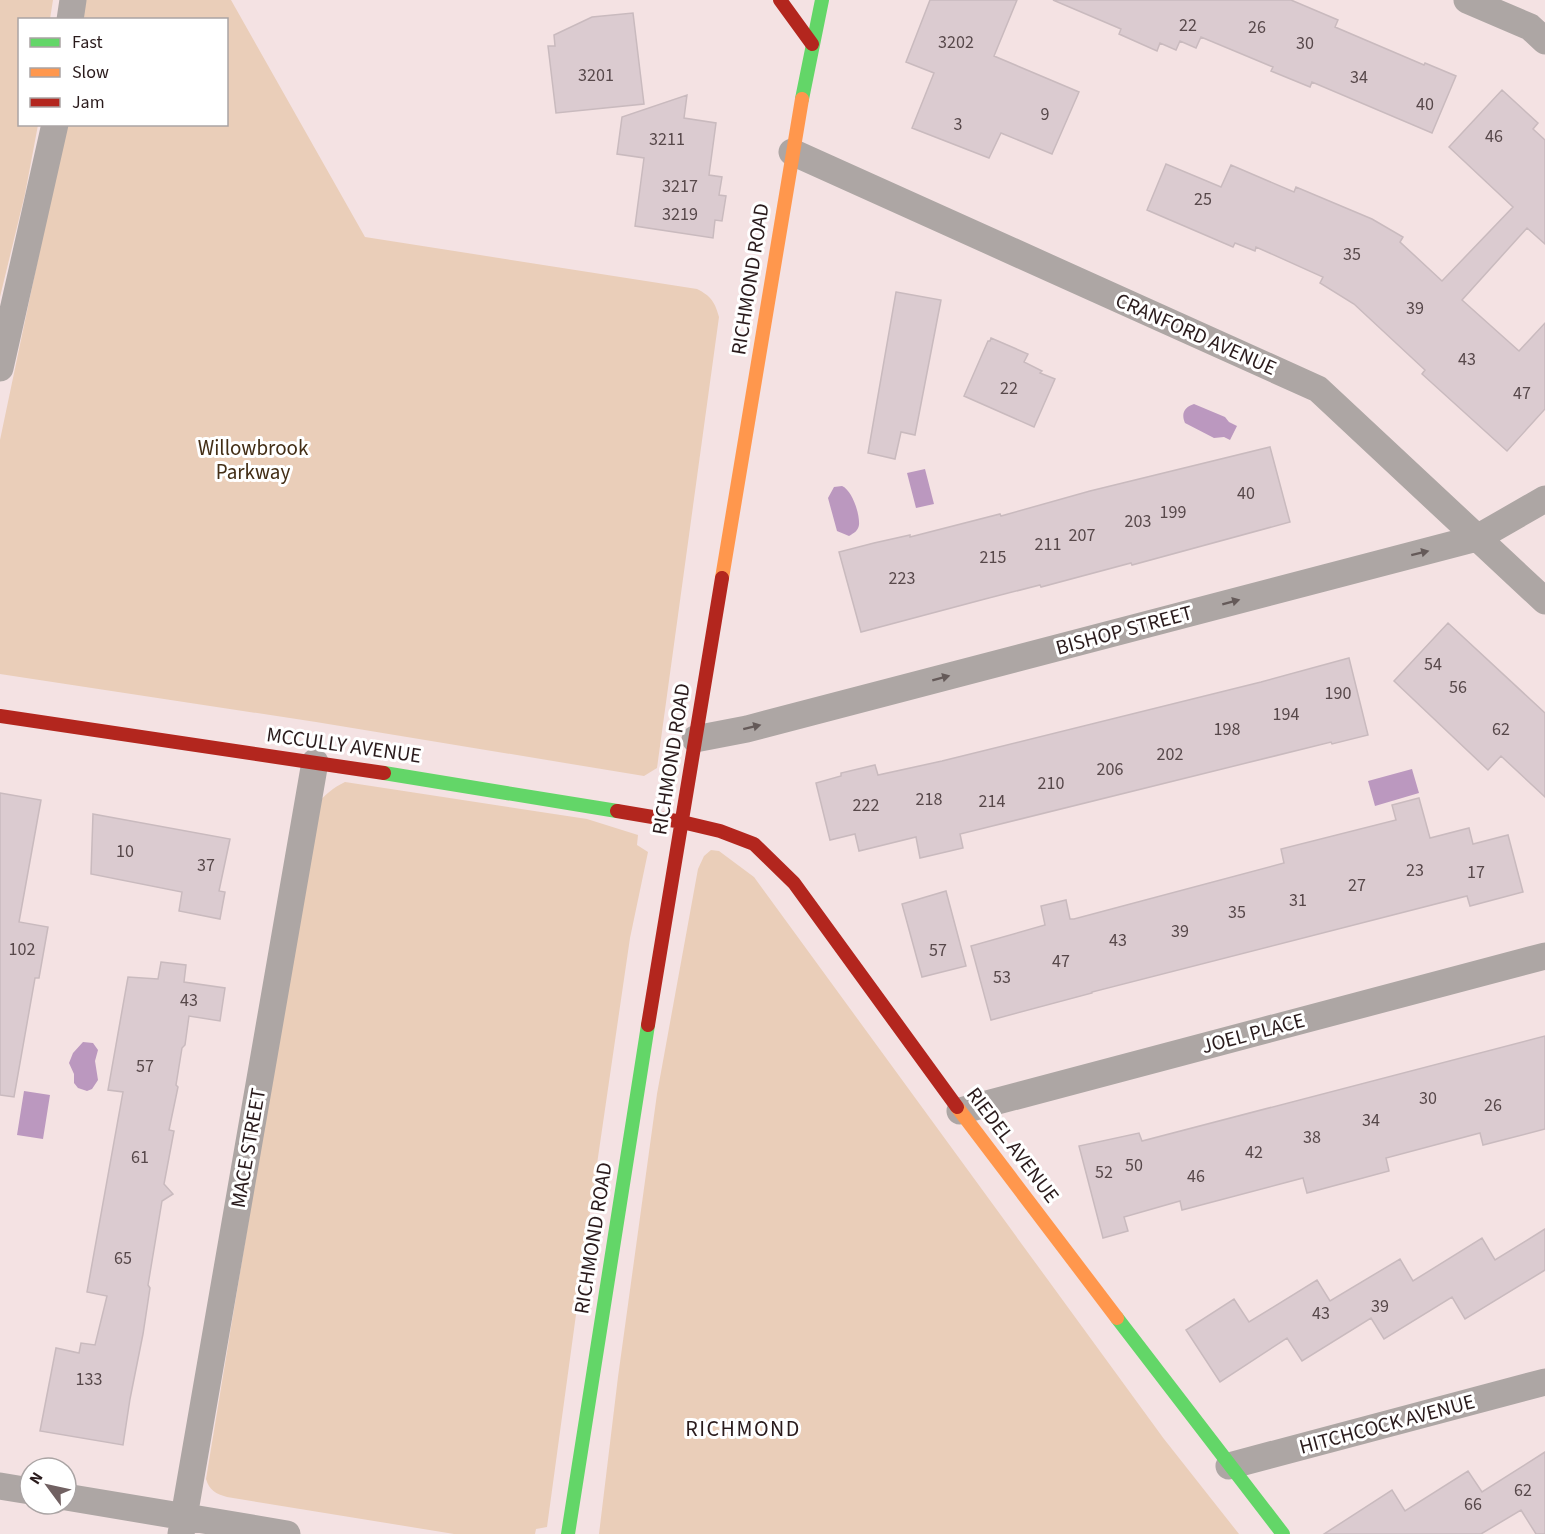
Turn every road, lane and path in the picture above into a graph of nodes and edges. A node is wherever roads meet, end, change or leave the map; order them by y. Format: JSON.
{"nodes":[{"id":1,"x":73,"y":0,"type":"edge"},
{"id":2,"x":780,"y":0,"type":"edge"},
{"id":3,"x":822,"y":0,"type":"edge"},
{"id":4,"x":1467,"y":0,"type":"edge"},
{"id":5,"x":70,"y":18,"type":"edge"},
{"id":6,"x":1545,"y":41,"type":"edge"},
{"id":7,"x":812,"y":44,"type":"junction"},
{"id":8,"x":55,"y":126,"type":"edge"},
{"id":9,"x":792,"y":153,"type":"junction"},
{"id":10,"x":0,"y":368,"type":"edge"},
{"id":11,"x":1545,"y":499,"type":"edge"},
{"id":12,"x":1477,"y":538,"type":"junction"},
{"id":13,"x":1545,"y":601,"type":"edge"},
{"id":14,"x":0,"y":716,"type":"edge"},
{"id":15,"x":695,"y":739,"type":"junction"},
{"id":16,"x":315,"y":762,"type":"junction"},
{"id":17,"x":682,"y":822,"type":"junction"},
{"id":18,"x":1545,"y":956,"type":"edge"},
{"id":19,"x":960,"y":1111,"type":"junction"},
{"id":20,"x":1545,"y":1382,"type":"edge"},
{"id":21,"x":1228,"y":1467,"type":"junction"},
{"id":22,"x":0,"y":1486,"type":"edge"},
{"id":23,"x":18,"y":1489,"type":"edge"},
{"id":24,"x":78,"y":1500,"type":"edge"},
{"id":25,"x":183,"y":1525,"type":"edge"},
{"id":26,"x":287,"y":1534,"type":"edge"},
{"id":27,"x":568,"y":1534,"type":"edge"},
{"id":28,"x":1283,"y":1534,"type":"edge"}],
"edges":[{"from":1,"to":5,"type":"street"},
{"from":2,"to":7,"type":"street"},
{"from":3,"to":7,"type":"street","name":"RICHMOND ROAD"},
{"from":4,"to":6,"type":"street"},
{"from":7,"to":9,"type":"street","name":"RICHMOND ROAD"},
{"from":8,"to":10,"type":"street"},
{"from":9,"to":12,"type":"street","name":"CRANFORD AVENUE"},
{"from":9,"to":15,"type":"street","name":"RICHMOND ROAD"},
{"from":11,"to":12,"type":"street","name":"BISHOP STREET"},
{"from":12,"to":13,"type":"street","name":"CRANFORD AVENUE"},
{"from":15,"to":12,"type":"street","name":"BISHOP STREET","one_way":true},
{"from":14,"to":16,"type":"street","name":"MCCULLY AVENUE"},
{"from":15,"to":17,"type":"street","name":"RICHMOND ROAD"},
{"from":16,"to":17,"type":"street","name":"MCCULLY AVENUE"},
{"from":16,"to":25,"type":"street","name":"MACE STREET"},
{"from":17,"to":19,"type":"street","name":"RIEDEL AVENUE"},
{"from":17,"to":27,"type":"street","name":"RICHMOND ROAD"},
{"from":18,"to":19,"type":"street","name":"JOEL PLACE"},
{"from":19,"to":21,"type":"street","name":"RIEDEL AVENUE"},
{"from":20,"to":21,"type":"street","name":"HITCHCOCK AVENUE"},
{"from":21,"to":28,"type":"street","name":"RIEDEL AVENUE"},
{"from":22,"to":23,"type":"street"},
{"from":24,"to":25,"type":"street"},
{"from":25,"to":26,"type":"street"}]}
